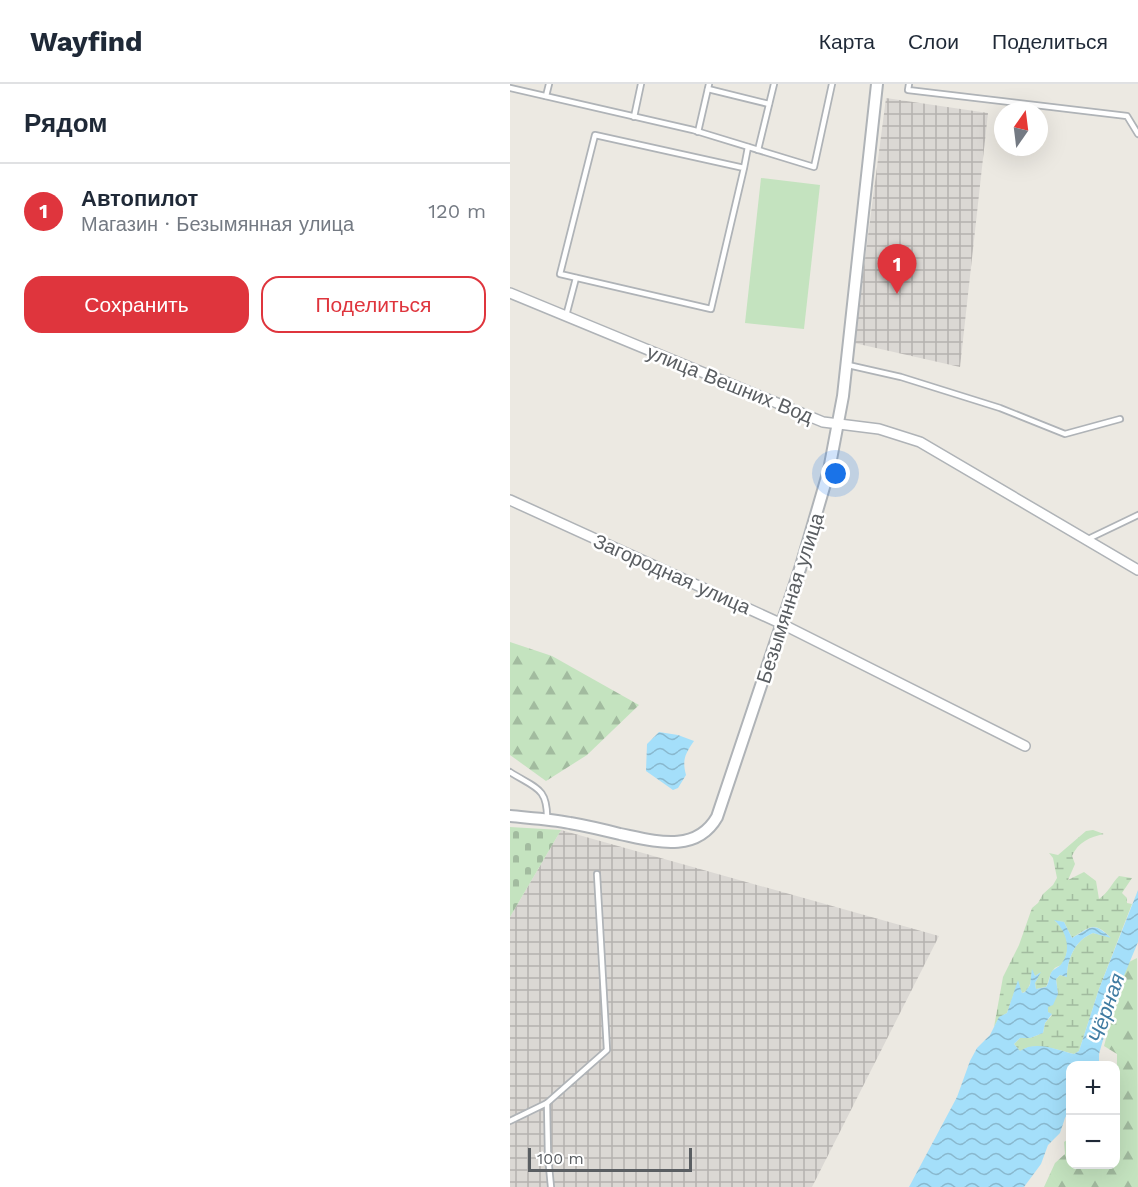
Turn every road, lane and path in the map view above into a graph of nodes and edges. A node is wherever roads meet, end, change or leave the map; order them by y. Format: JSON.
{"nodes":[{"id":1,"x":549,"y":84,"type":"edge"},
{"id":2,"x":641,"y":84,"type":"edge"},
{"id":3,"x":774,"y":84,"type":"edge"},
{"id":4,"x":832,"y":84,"type":"edge"},
{"id":5,"x":877,"y":84,"type":"edge"},
{"id":6,"x":909,"y":84,"type":"edge"},
{"id":7,"x":708,"y":87,"type":"edge"},
{"id":8,"x":510,"y":88,"type":"edge"},
{"id":9,"x":546,"y":96,"type":"junction"},
{"id":10,"x":769,"y":104,"type":"junction"},
{"id":11,"x":634,"y":117,"type":"junction"},
{"id":12,"x":698,"y":132,"type":"junction"},
{"id":13,"x":1138,"y":134,"type":"edge"},
{"id":14,"x":748,"y":147,"type":"junction"},
{"id":15,"x":758,"y":150,"type":"junction"},
{"id":16,"x":744,"y":168,"type":"junction"},
{"id":17,"x":576,"y":278,"type":"junction"},
{"id":18,"x":510,"y":293,"type":"edge"},
{"id":19,"x":566,"y":316,"type":"junction"},
{"id":20,"x":847,"y":364,"type":"junction"},
{"id":21,"x":1120,"y":419,"type":"dead end"},
{"id":22,"x":839,"y":423,"type":"junction"},
{"id":23,"x":510,"y":500,"type":"edge"},
{"id":24,"x":1138,"y":515,"type":"edge"},
{"id":25,"x":1086,"y":540,"type":"junction"},
{"id":26,"x":1138,"y":570,"type":"edge"},
{"id":27,"x":782,"y":624,"type":"junction"},
{"id":28,"x":1025,"y":746,"type":"dead end"},
{"id":29,"x":510,"y":772,"type":"edge"},
{"id":30,"x":510,"y":816,"type":"edge"},
{"id":31,"x":547,"y":820,"type":"junction"},
{"id":32,"x":597,"y":873,"type":"dead end"},
{"id":33,"x":548,"y":1103,"type":"junction"},
{"id":34,"x":510,"y":1121,"type":"edge"},
{"id":35,"x":551,"y":1187,"type":"edge"}],
"edges":[{"from":1,"to":9,"type":"lane"},
{"from":2,"to":11,"type":"lane"},
{"from":3,"to":10,"type":"lane"},
{"from":4,"to":15,"type":"lane"},
{"from":5,"to":20,"type":"street","name":"Безымянная улица"},
{"from":6,"to":13,"type":"lane"},
{"from":7,"to":10,"type":"lane"},
{"from":7,"to":12,"type":"lane"},
{"from":8,"to":9,"type":"lane"},
{"from":9,"to":11,"type":"lane"},
{"from":10,"to":15,"type":"lane"},
{"from":11,"to":12,"type":"lane"},
{"from":12,"to":14,"type":"lane"},
{"from":14,"to":15,"type":"lane"},
{"from":14,"to":16,"type":"lane"},
{"from":16,"to":17,"type":"lane"},
{"from":16,"to":17,"type":"lane"},
{"from":17,"to":19,"type":"lane"},
{"from":18,"to":19,"type":"street","name":"улица Вешних Вод"},
{"from":19,"to":22,"type":"street","name":"улица Вешних Вод"},
{"from":20,"to":21,"type":"lane"},
{"from":20,"to":22,"type":"street","name":"Безымянная улица"},
{"from":22,"to":25,"type":"street","name":"улица Вешних Вод"},
{"from":22,"to":27,"type":"street","name":"Безымянная улица"},
{"from":23,"to":27,"type":"street","name":"Загородная улица"},
{"from":24,"to":25,"type":"lane"},
{"from":25,"to":26,"type":"street","name":"улица Вешних Вод"},
{"from":27,"to":28,"type":"street","name":"Загородная улица"},
{"from":27,"to":31,"type":"street","name":"Безымянная улица"},
{"from":29,"to":31,"type":"lane"},
{"from":30,"to":31,"type":"street","name":"Безымянная улица"},
{"from":32,"to":33,"type":"lane"},
{"from":33,"to":34,"type":"lane"},
{"from":33,"to":35,"type":"lane"}]}
